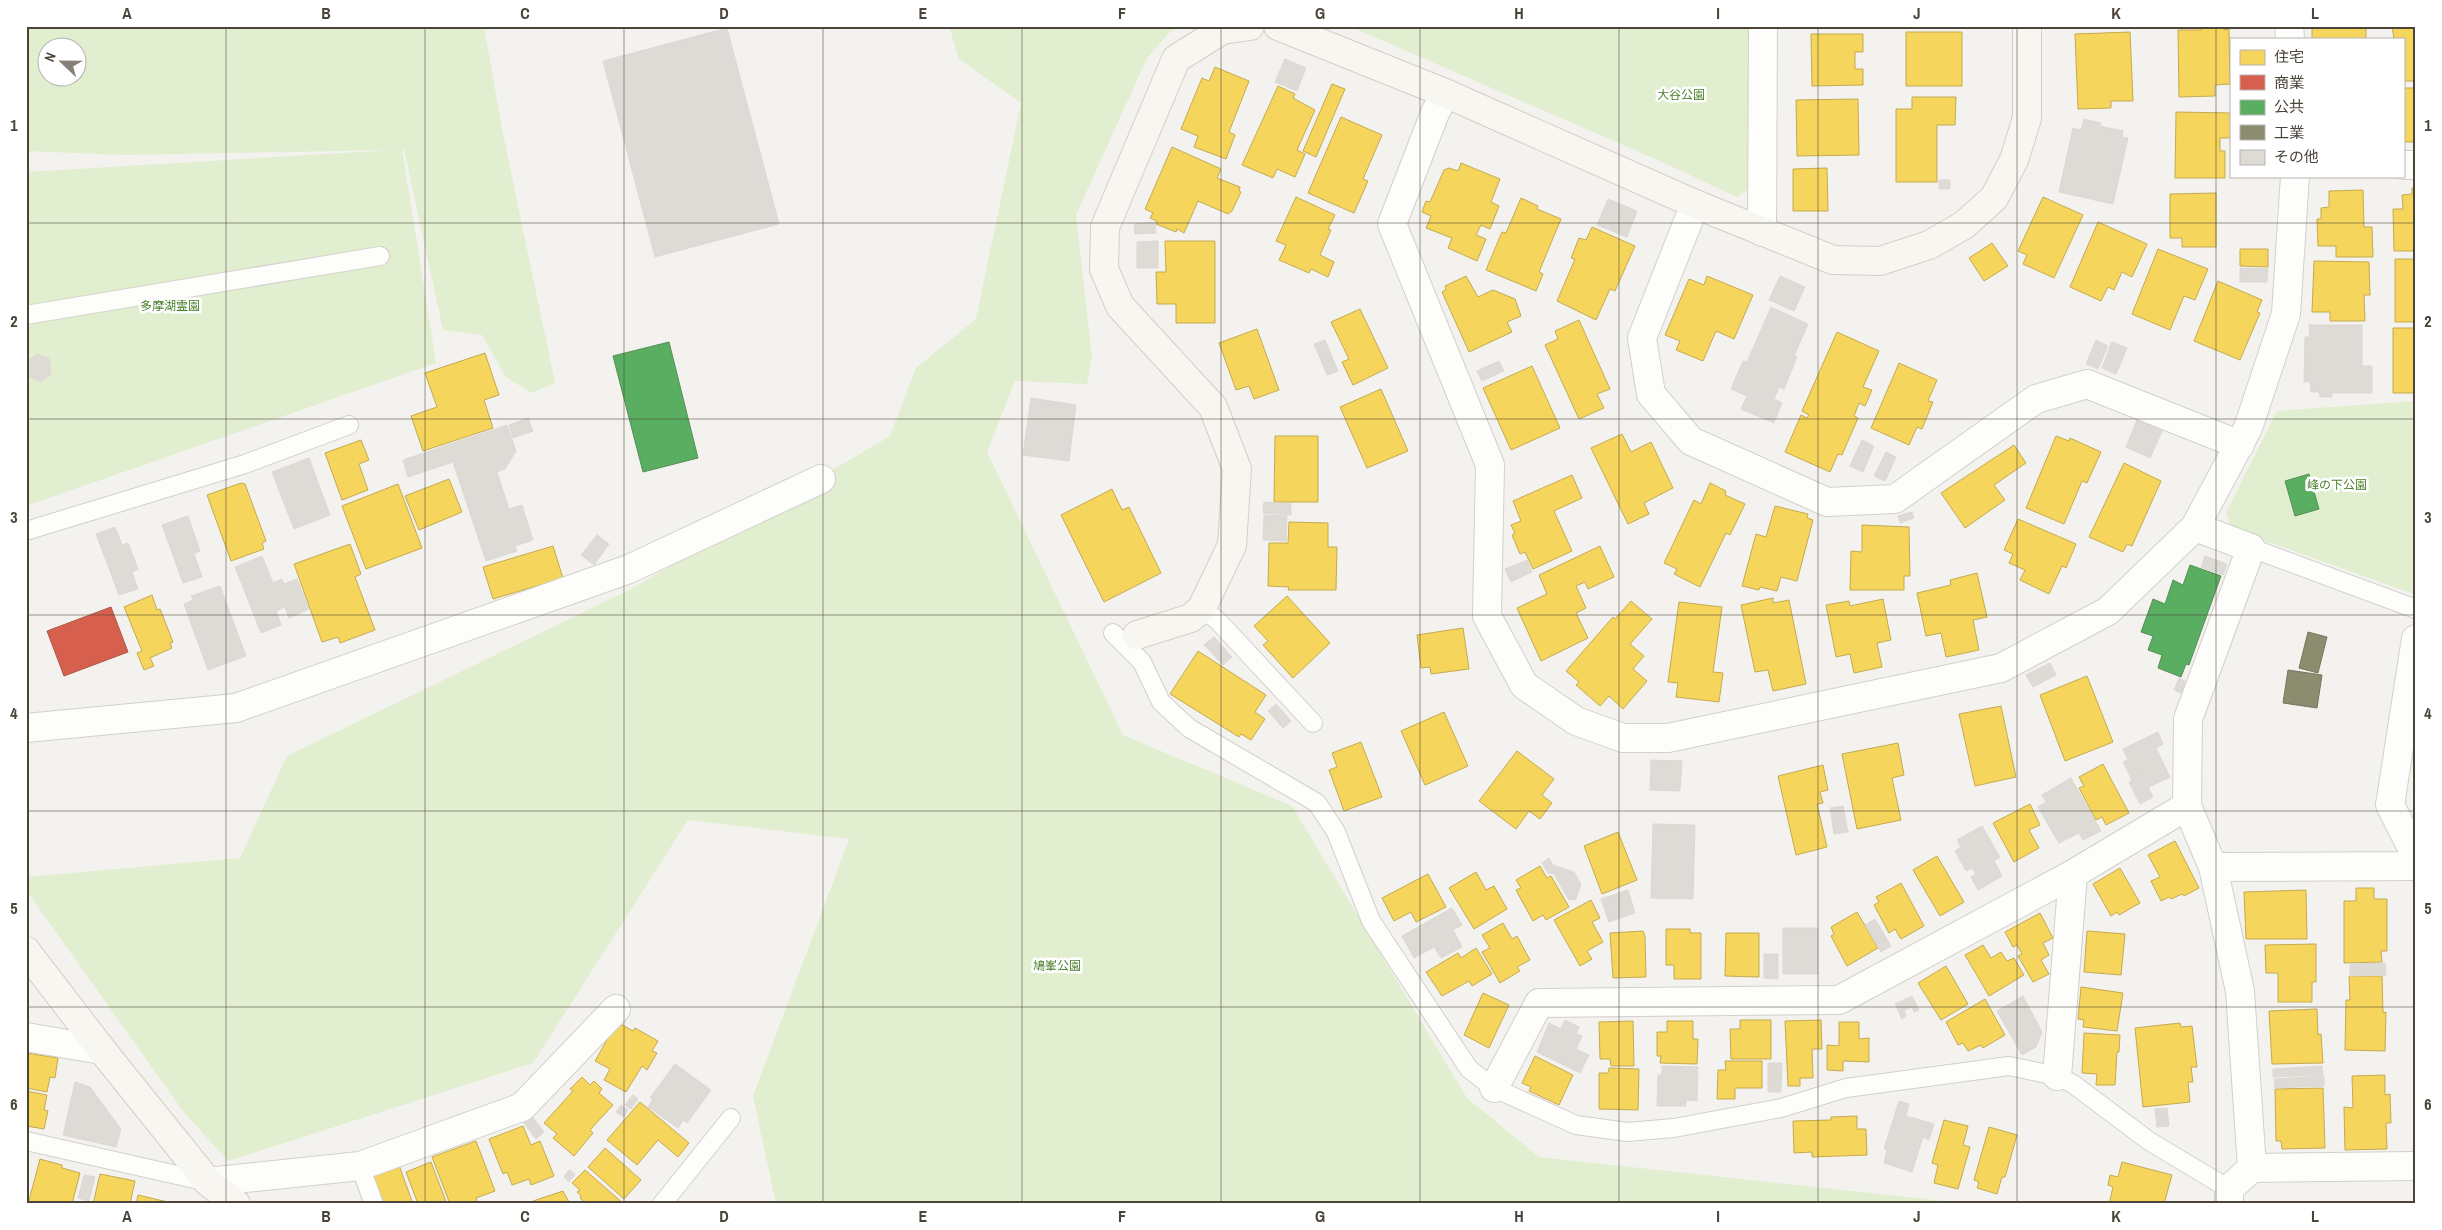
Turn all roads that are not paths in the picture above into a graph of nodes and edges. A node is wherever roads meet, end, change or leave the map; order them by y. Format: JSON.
{"nodes":[{"id":1,"x":1250,"y":26,"type":"edge"},
{"id":2,"x":1278,"y":26,"type":"edge"},
{"id":3,"x":1763,"y":26,"type":"edge"},
{"id":4,"x":2027,"y":26,"type":"edge"},
{"id":5,"x":1445,"y":94,"type":"junction"},
{"id":6,"x":2295,"y":178,"type":"edge"},
{"id":7,"x":1694,"y":204,"type":"junction"},
{"id":8,"x":1762,"y":232,"type":"junction"},
{"id":9,"x":380,"y":256,"type":"dead end"},
{"id":10,"x":26,"y":316,"type":"edge"},
{"id":11,"x":349,"y":425,"type":"dead end"},
{"id":12,"x":2240,"y":445,"type":"junction"},
{"id":13,"x":821,"y":479,"type":"dead end"},
{"id":14,"x":2195,"y":527,"type":"junction"},
{"id":15,"x":26,"y":531,"type":"edge"},
{"id":16,"x":2252,"y":548,"type":"junction"},
{"id":17,"x":1202,"y":608,"type":"junction"},
{"id":18,"x":2416,"y":609,"type":"edge"},
{"id":19,"x":1125,"y":634,"type":"joint"},
{"id":20,"x":2416,"y":639,"type":"edge"},
{"id":21,"x":1313,"y":723,"type":"dead end"},
{"id":22,"x":26,"y":728,"type":"edge"},
{"id":23,"x":2187,"y":806,"type":"junction"},
{"id":24,"x":2416,"y":856,"type":"edge"},
{"id":25,"x":2416,"y":866,"type":"edge"},
{"id":26,"x":2213,"y":868,"type":"junction"},
{"id":27,"x":2073,"y":874,"type":"junction"},
{"id":28,"x":26,"y":951,"type":"edge"},
{"id":29,"x":616,"y":1009,"type":"dead end"},
{"id":30,"x":26,"y":1037,"type":"edge"},
{"id":31,"x":102,"y":1050,"type":"junction"},
{"id":32,"x":2057,"y":1076,"type":"junction"},
{"id":33,"x":1494,"y":1088,"type":"junction"},
{"id":34,"x":730,"y":1118,"type":"dead end"},
{"id":35,"x":26,"y":1141,"type":"edge"},
{"id":36,"x":360,"y":1166,"type":"junction"},
{"id":37,"x":2416,"y":1166,"type":"edge"},
{"id":38,"x":2252,"y":1168,"type":"junction"},
{"id":39,"x":208,"y":1182,"type":"junction"},
{"id":40,"x":2229,"y":1197,"type":"edge"},
{"id":41,"x":236,"y":1204,"type":"edge"},
{"id":42,"x":374,"y":1204,"type":"edge"},
{"id":43,"x":662,"y":1204,"type":"edge"}],
"edges":[{"from":1,"to":17,"type":"street"},
{"from":2,"to":5,"type":"street"},
{"from":3,"to":8,"type":"street"},
{"from":4,"to":8,"type":"street"},
{"from":5,"to":7,"type":"street"},
{"from":5,"to":14,"type":"street"},
{"from":6,"to":12,"type":"street"},
{"from":7,"to":8,"type":"street"},
{"from":7,"to":12,"type":"street"},
{"from":9,"to":10,"type":"lane"},
{"from":11,"to":15,"type":"lane"},
{"from":12,"to":14,"type":"street"},
{"from":13,"to":22,"type":"street"},
{"from":14,"to":16,"type":"street"},
{"from":16,"to":18,"type":"lane"},
{"from":16,"to":23,"type":"street"},
{"from":17,"to":19,"type":"street"},
{"from":17,"to":21,"type":"lane"},
{"from":19,"to":33,"type":"lane"},
{"from":20,"to":24,"type":"street"},
{"from":23,"to":26,"type":"street"},
{"from":23,"to":27,"type":"street"},
{"from":25,"to":26,"type":"street"},
{"from":26,"to":38,"type":"street"},
{"from":27,"to":32,"type":"street"},
{"from":27,"to":33,"type":"street"},
{"from":28,"to":31,"type":"street"},
{"from":29,"to":36,"type":"street"},
{"from":30,"to":31,"type":"street"},
{"from":31,"to":39,"type":"street"},
{"from":32,"to":33,"type":"lane"},
{"from":32,"to":40,"type":"lane"},
{"from":34,"to":43,"type":"lane"},
{"from":35,"to":39,"type":"lane"},
{"from":36,"to":39,"type":"street"},
{"from":36,"to":42,"type":"lane"},
{"from":37,"to":38,"type":"street"},
{"from":38,"to":40,"type":"street"},
{"from":39,"to":41,"type":"street"}]}
